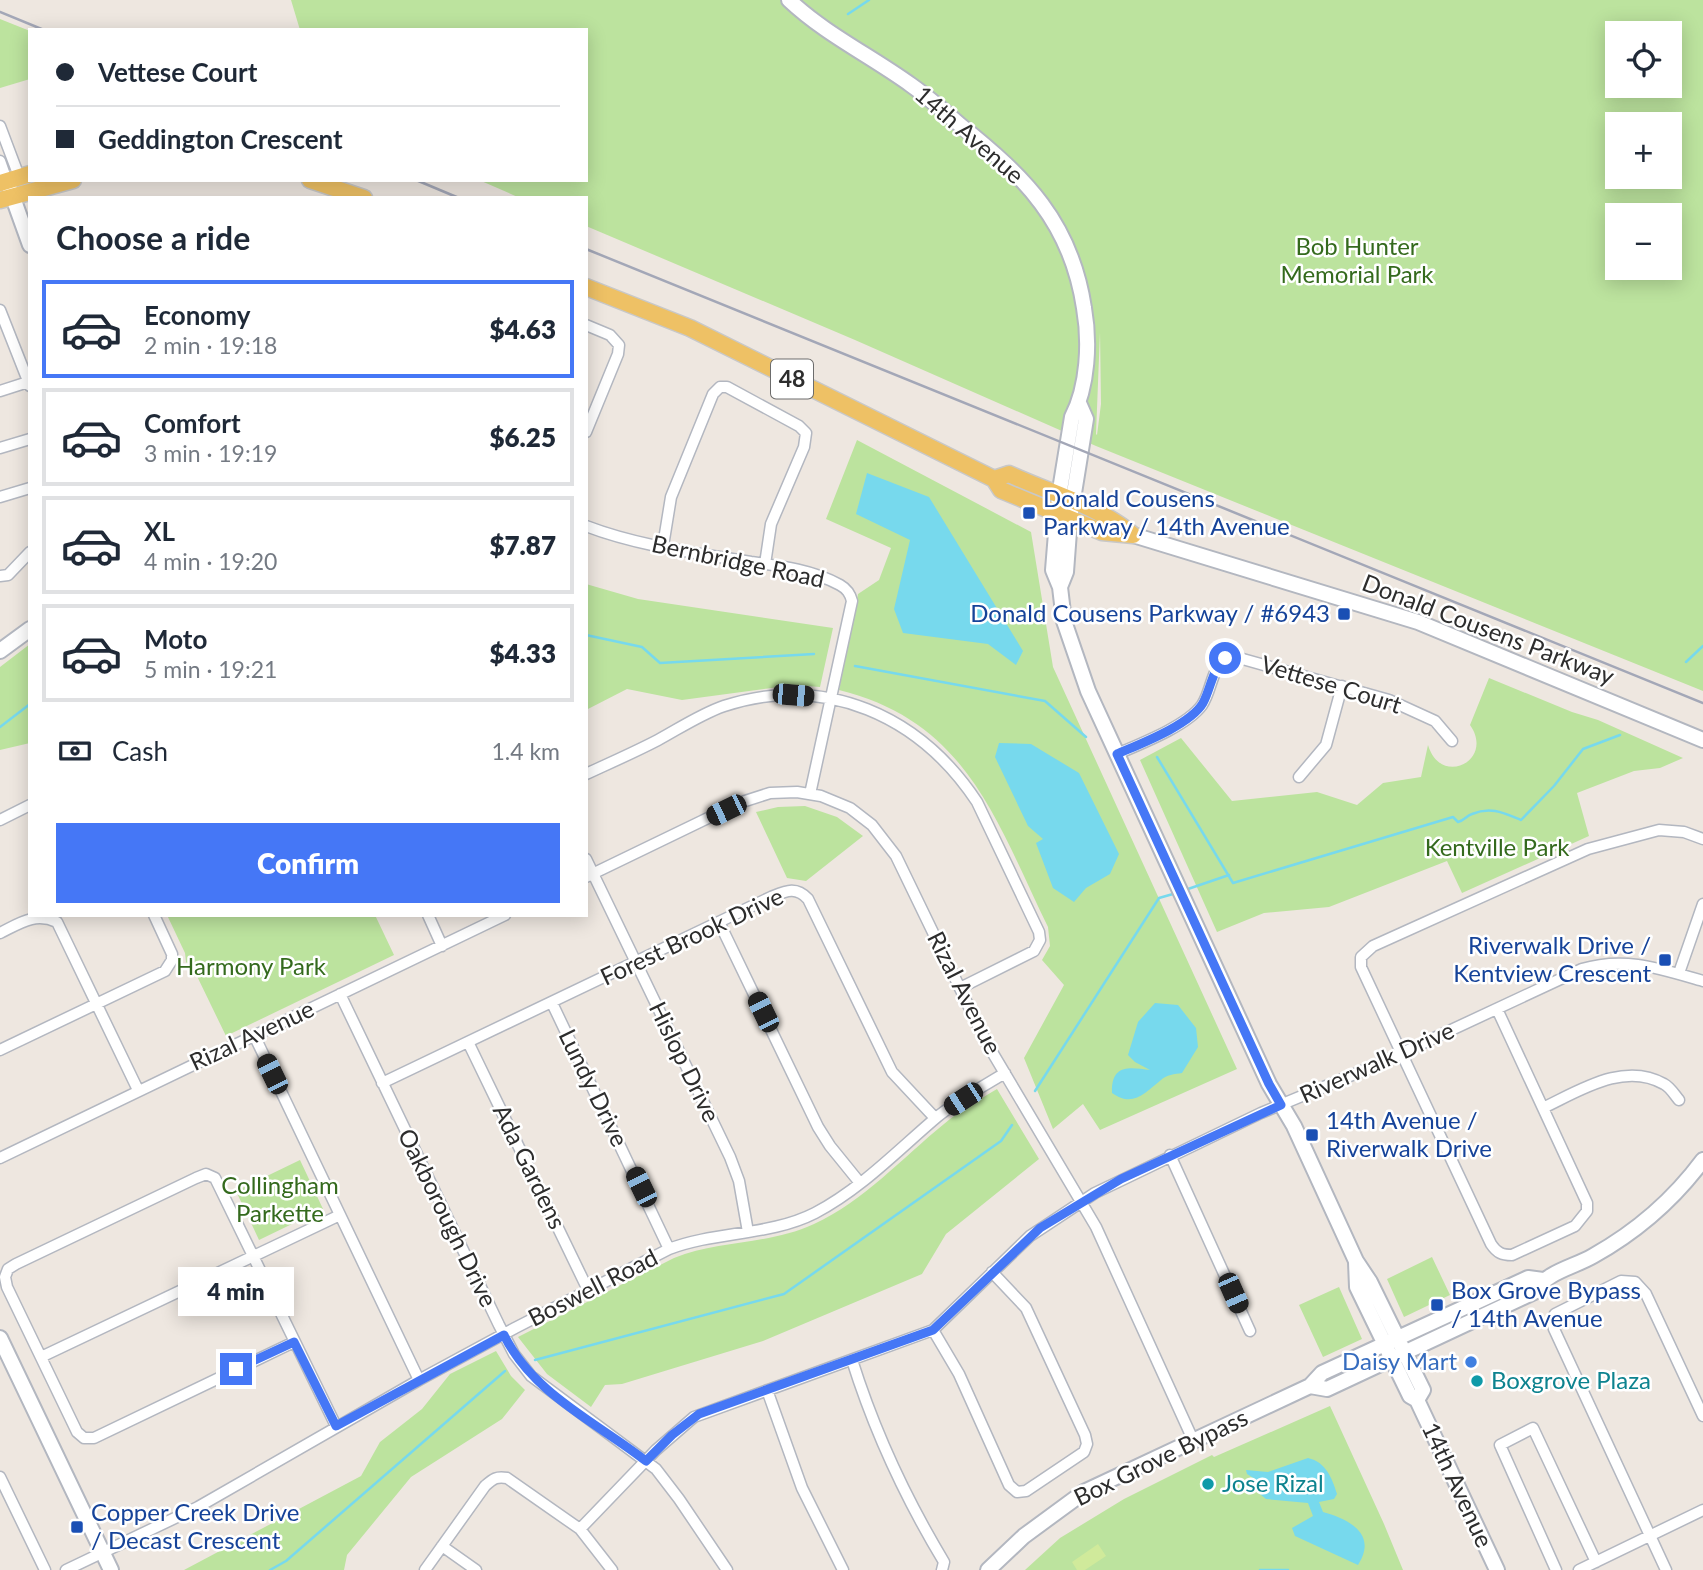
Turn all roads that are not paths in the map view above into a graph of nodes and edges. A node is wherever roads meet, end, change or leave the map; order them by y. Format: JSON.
{"nodes":[{"id":1,"x":789,"y":0,"type":"edge"},
{"id":2,"x":0,"y":126,"type":"edge"},
{"id":3,"x":0,"y":161,"type":"edge"},
{"id":4,"x":60,"y":182,"type":"edge"},
{"id":5,"x":316,"y":182,"type":"edge"},
{"id":6,"x":16,"y":189,"type":"edge"},
{"id":7,"x":358,"y":196,"type":"edge"},
{"id":8,"x":28,"y":240,"type":"edge"},
{"id":9,"x":588,"y":287,"type":"edge"},
{"id":10,"x":0,"y":310,"type":"edge"},
{"id":11,"x":588,"y":326,"type":"edge"},
{"id":12,"x":13,"y":343,"type":"junction"},
{"id":13,"x":0,"y":347,"type":"edge"},
{"id":14,"x":28,"y":381,"type":"edge"},
{"id":15,"x":28,"y":384,"type":"edge"},
{"id":16,"x":0,"y":391,"type":"edge"},
{"id":17,"x":588,"y":427,"type":"edge"},
{"id":18,"x":28,"y":440,"type":"edge"},
{"id":19,"x":0,"y":448,"type":"edge"},
{"id":20,"x":28,"y":489,"type":"edge"},
{"id":21,"x":0,"y":497,"type":"edge"},
{"id":22,"x":1065,"y":507,"type":"junction"},
{"id":23,"x":588,"y":527,"type":"edge"},
{"id":24,"x":1133,"y":535,"type":"joint"},
{"id":25,"x":663,"y":546,"type":"junction"},
{"id":26,"x":28,"y":554,"type":"edge"},
{"id":27,"x":765,"y":564,"type":"junction"},
{"id":28,"x":0,"y":576,"type":"edge"},
{"id":29,"x":28,"y":630,"type":"edge"},
{"id":30,"x":0,"y":651,"type":"edge"},
{"id":31,"x":1342,"y":686,"type":"junction"},
{"id":32,"x":831,"y":699,"type":"junction"},
{"id":33,"x":1703,"y":740,"type":"edge"},
{"id":34,"x":1451,"y":741,"type":"dead end"},
{"id":35,"x":1117,"y":754,"type":"junction"},
{"id":36,"x":588,"y":773,"type":"edge"},
{"id":37,"x":1299,"y":778,"type":"dead end"},
{"id":38,"x":810,"y":794,"type":"junction"},
{"id":39,"x":28,"y":806,"type":"edge"},
{"id":40,"x":0,"y":820,"type":"edge"},
{"id":41,"x":1703,"y":839,"type":"edge"},
{"id":42,"x":590,"y":875,"type":"edge"},
{"id":43,"x":1703,"y":904,"type":"edge"},
{"id":44,"x":40,"y":917,"type":"edge"},
{"id":45,"x":47,"y":917,"type":"edge"},
{"id":46,"x":155,"y":917,"type":"edge"},
{"id":47,"x":429,"y":917,"type":"edge"},
{"id":48,"x":501,"y":917,"type":"edge"},
{"id":49,"x":719,"y":922,"type":"junction"},
{"id":50,"x":0,"y":933,"type":"edge"},
{"id":51,"x":442,"y":946,"type":"junction"},
{"id":52,"x":636,"y":962,"type":"junction"},
{"id":53,"x":1679,"y":973,"type":"junction"},
{"id":54,"x":1703,"y":981,"type":"edge"},
{"id":55,"x":960,"y":988,"type":"junction"},
{"id":56,"x":340,"y":994,"type":"junction"},
{"id":57,"x":552,"y":1003,"type":"junction"},
{"id":58,"x":97,"y":1004,"type":"junction"},
{"id":59,"x":1497,"y":1009,"type":"junction"},
{"id":60,"x":254,"y":1035,"type":"junction"},
{"id":61,"x":468,"y":1042,"type":"junction"},
{"id":62,"x":0,"y":1050,"type":"edge"},
{"id":63,"x":1402,"y":1053,"type":"junction"},
{"id":64,"x":1005,"y":1073,"type":"junction"},
{"id":65,"x":382,"y":1083,"type":"junction"},
{"id":66,"x":138,"y":1090,"type":"junction"},
{"id":67,"x":1679,"y":1100,"type":"dead end"},
{"id":68,"x":1281,"y":1105,"type":"junction"},
{"id":69,"x":1543,"y":1108,"type":"junction"},
{"id":70,"x":935,"y":1118,"type":"junction"},
{"id":71,"x":1170,"y":1155,"type":"junction"},
{"id":72,"x":0,"y":1158,"type":"edge"},
{"id":73,"x":1703,"y":1160,"type":"edge"},
{"id":74,"x":860,"y":1183,"type":"junction"},
{"id":75,"x":1082,"y":1202,"type":"junction"},
{"id":76,"x":340,"y":1214,"type":"junction"},
{"id":77,"x":748,"y":1232,"type":"junction"},
{"id":78,"x":670,"y":1249,"type":"junction"},
{"id":79,"x":254,"y":1256,"type":"junction"},
{"id":80,"x":992,"y":1272,"type":"junction"},
{"id":81,"x":1542,"y":1280,"type":"junction"},
{"id":82,"x":589,"y":1292,"type":"junction"},
{"id":83,"x":933,"y":1330,"type":"junction"},
{"id":84,"x":1250,"y":1331,"type":"dead end"},
{"id":85,"x":504,"y":1335,"type":"junction"},
{"id":86,"x":0,"y":1338,"type":"edge"},
{"id":87,"x":1391,"y":1341,"type":"junction"},
{"id":88,"x":294,"y":1342,"type":"junction"},
{"id":89,"x":1398,"y":1356,"type":"junction"},
{"id":90,"x":41,"y":1357,"type":"junction"},
{"id":91,"x":852,"y":1360,"type":"junction"},
{"id":92,"x":419,"y":1380,"type":"junction"},
{"id":93,"x":1310,"y":1386,"type":"junction"},
{"id":94,"x":766,"y":1390,"type":"junction"},
{"id":95,"x":1703,"y":1416,"type":"edge"},
{"id":96,"x":336,"y":1426,"type":"junction"},
{"id":97,"x":1194,"y":1442,"type":"junction"},
{"id":98,"x":646,"y":1461,"type":"junction"},
{"id":99,"x":0,"y":1476,"type":"edge"},
{"id":100,"x":1703,"y":1510,"type":"edge"},
{"id":101,"x":580,"y":1529,"type":"junction"},
{"id":102,"x":1650,"y":1535,"type":"junction"},
{"id":103,"x":442,"y":1546,"type":"junction"},
{"id":104,"x":103,"y":1552,"type":"junction"},
{"id":105,"x":1596,"y":1562,"type":"junction"},
{"id":106,"x":45,"y":1570,"type":"edge"},
{"id":107,"x":66,"y":1570,"type":"edge"},
{"id":108,"x":111,"y":1570,"type":"edge"},
{"id":109,"x":425,"y":1570,"type":"edge"},
{"id":110,"x":476,"y":1570,"type":"edge"},
{"id":111,"x":612,"y":1570,"type":"edge"},
{"id":112,"x":727,"y":1570,"type":"edge"},
{"id":113,"x":843,"y":1570,"type":"edge"},
{"id":114,"x":942,"y":1570,"type":"edge"},
{"id":115,"x":988,"y":1570,"type":"edge"},
{"id":116,"x":1497,"y":1570,"type":"edge"},
{"id":117,"x":1556,"y":1570,"type":"edge"},
{"id":118,"x":1579,"y":1570,"type":"edge"},
{"id":119,"x":1667,"y":1570,"type":"edge"}],
"edges":[{"from":1,"to":22,"type":"main road","name":"14th Avenue"},
{"from":2,"to":6,"type":"street"},
{"from":3,"to":6,"type":"street"},
{"from":4,"to":6,"type":"main road"},
{"from":5,"to":7,"type":"main road"},
{"from":6,"to":8,"type":"main road"},
{"from":9,"to":22,"type":"main road","name":"Donald Cousens Parkway","number":"48"},
{"from":10,"to":12,"type":"street"},
{"from":11,"to":17,"type":"street"},
{"from":12,"to":13,"type":"street"},
{"from":12,"to":14,"type":"street"},
{"from":15,"to":16,"type":"street"},
{"from":18,"to":19,"type":"street"},
{"from":20,"to":21,"type":"street"},
{"from":22,"to":24,"type":"main road","name":"Donald Cousens Parkway","number":"48"},
{"from":22,"to":35,"type":"main road","name":"14th Avenue"},
{"from":23,"to":25,"type":"street","name":"Bernbridge Road"},
{"from":24,"to":33,"type":"main road","name":"Donald Cousens Parkway","number":"48"},
{"from":25,"to":27,"type":"street","name":"Bernbridge Road"},
{"from":25,"to":27,"type":"street"},
{"from":26,"to":28,"type":"street"},
{"from":27,"to":32,"type":"street","name":"Bernbridge Road"},
{"from":29,"to":30,"type":"main road"},
{"from":31,"to":34,"type":"street","name":"Vettese Court"},
{"from":31,"to":35,"type":"street","name":"Vettese Court"},
{"from":31,"to":37,"type":"street"},
{"from":32,"to":36,"type":"street"},
{"from":32,"to":38,"type":"street","name":"Bernbridge Road"},
{"from":32,"to":55,"type":"street"},
{"from":35,"to":68,"type":"main road","name":"14th Avenue"},
{"from":38,"to":42,"type":"street","name":"Rizal Avenue"},
{"from":38,"to":55,"type":"street","name":"Rizal Avenue"},
{"from":39,"to":40,"type":"street"},
{"from":41,"to":63,"type":"street"},
{"from":42,"to":52,"type":"street","name":"Hislop Drive"},
{"from":43,"to":53,"type":"street"},
{"from":44,"to":50,"type":"street"},
{"from":45,"to":58,"type":"street"},
{"from":46,"to":58,"type":"street"},
{"from":47,"to":51,"type":"street"},
{"from":48,"to":51,"type":"street","name":"Rizal Avenue"},
{"from":49,"to":52,"type":"street","name":"Forest Brook Drive"},
{"from":49,"to":70,"type":"street","name":"Forest Brook Drive"},
{"from":49,"to":74,"type":"street"},
{"from":51,"to":56,"type":"street","name":"Rizal Avenue"},
{"from":52,"to":57,"type":"street","name":"Forest Brook Drive"},
{"from":52,"to":77,"type":"street","name":"Hislop Drive"},
{"from":53,"to":54,"type":"street","name":"Riverwalk Drive"},
{"from":53,"to":59,"type":"street","name":"Riverwalk Drive"},
{"from":55,"to":64,"type":"street","name":"Rizal Avenue"},
{"from":56,"to":60,"type":"street","name":"Rizal Avenue"},
{"from":56,"to":65,"type":"street","name":"Oakborough Drive"},
{"from":57,"to":61,"type":"street","name":"Forest Brook Drive"},
{"from":57,"to":78,"type":"street","name":"Lundy Drive"},
{"from":58,"to":62,"type":"street"},
{"from":58,"to":66,"type":"street"},
{"from":59,"to":63,"type":"street","name":"Riverwalk Drive"},
{"from":59,"to":69,"type":"street"},
{"from":60,"to":66,"type":"street","name":"Rizal Avenue"},
{"from":60,"to":76,"type":"street"},
{"from":61,"to":65,"type":"street","name":"Forest Brook Drive"},
{"from":61,"to":82,"type":"street","name":"Ada Gardens"},
{"from":63,"to":68,"type":"street","name":"Riverwalk Drive"},
{"from":63,"to":69,"type":"street"},
{"from":64,"to":70,"type":"street","name":"Boswell Road"},
{"from":64,"to":75,"type":"street","name":"Rizal Avenue"},
{"from":65,"to":85,"type":"street","name":"Oakborough Drive"},
{"from":66,"to":72,"type":"street","name":"Rizal Avenue"},
{"from":67,"to":69,"type":"street"},
{"from":68,"to":71,"type":"street","name":"Riverwalk Drive"},
{"from":68,"to":87,"type":"main road","name":"14th Avenue"},
{"from":70,"to":74,"type":"street","name":"Boswell Road"},
{"from":71,"to":75,"type":"street","name":"Riverwalk Drive"},
{"from":71,"to":84,"type":"street"},
{"from":73,"to":81,"type":"main road","name":"Box Grove Bypass"},
{"from":74,"to":77,"type":"street","name":"Boswell Road"},
{"from":75,"to":80,"type":"street","name":"Riverwalk Drive"},
{"from":75,"to":97,"type":"street","name":"Rizal Avenue"},
{"from":76,"to":79,"type":"street"},
{"from":76,"to":92,"type":"street"},
{"from":77,"to":78,"type":"street","name":"Boswell Road"},
{"from":78,"to":82,"type":"street","name":"Boswell Road"},
{"from":79,"to":88,"type":"street"},
{"from":79,"to":90,"type":"street"},
{"from":79,"to":90,"type":"street"},
{"from":80,"to":83,"type":"street","name":"Riverwalk Drive"},
{"from":80,"to":83,"type":"street"},
{"from":81,"to":87,"type":"main road","name":"Box Grove Bypass"},
{"from":81,"to":89,"type":"main road","name":"Box Grove Bypass"},
{"from":82,"to":85,"type":"street","name":"Boswell Road"},
{"from":83,"to":91,"type":"street","name":"Riverwalk Drive"},
{"from":85,"to":92,"type":"street","name":"Boswell Road"},
{"from":85,"to":98,"type":"street","name":"Oakborough Drive"},
{"from":86,"to":104,"type":"main road"},
{"from":87,"to":89,"type":"main road","name":"14th Avenue"},
{"from":87,"to":93,"type":"main road","name":"Box Grove Bypass"},
{"from":88,"to":90,"type":"street"},
{"from":88,"to":96,"type":"street"},
{"from":89,"to":93,"type":"main road","name":"Box Grove Bypass"},
{"from":89,"to":116,"type":"main road","name":"14th Avenue"},
{"from":91,"to":94,"type":"street","name":"Riverwalk Drive"},
{"from":91,"to":114,"type":"street"},
{"from":92,"to":96,"type":"street","name":"Boswell Road"},
{"from":93,"to":97,"type":"main road","name":"Box Grove Bypass"},
{"from":94,"to":98,"type":"street","name":"Riverwalk Drive"},
{"from":94,"to":113,"type":"street"},
{"from":95,"to":102,"type":"street"},
{"from":96,"to":104,"type":"street","name":"Boswell Road"},
{"from":97,"to":115,"type":"main road","name":"Box Grove Bypass"},
{"from":98,"to":101,"type":"street","name":"Riverwalk Drive"},
{"from":98,"to":112,"type":"street","name":"Oakborough Drive"},
{"from":99,"to":106,"type":"street"},
{"from":100,"to":102,"type":"street"},
{"from":101,"to":103,"type":"street"},
{"from":101,"to":111,"type":"street"},
{"from":102,"to":105,"type":"street"},
{"from":102,"to":119,"type":"street"},
{"from":103,"to":109,"type":"street"},
{"from":103,"to":110,"type":"street"},
{"from":104,"to":107,"type":"street","name":"Boswell Road"},
{"from":104,"to":108,"type":"main road"},
{"from":105,"to":117,"type":"street"},
{"from":105,"to":118,"type":"street"}]}
